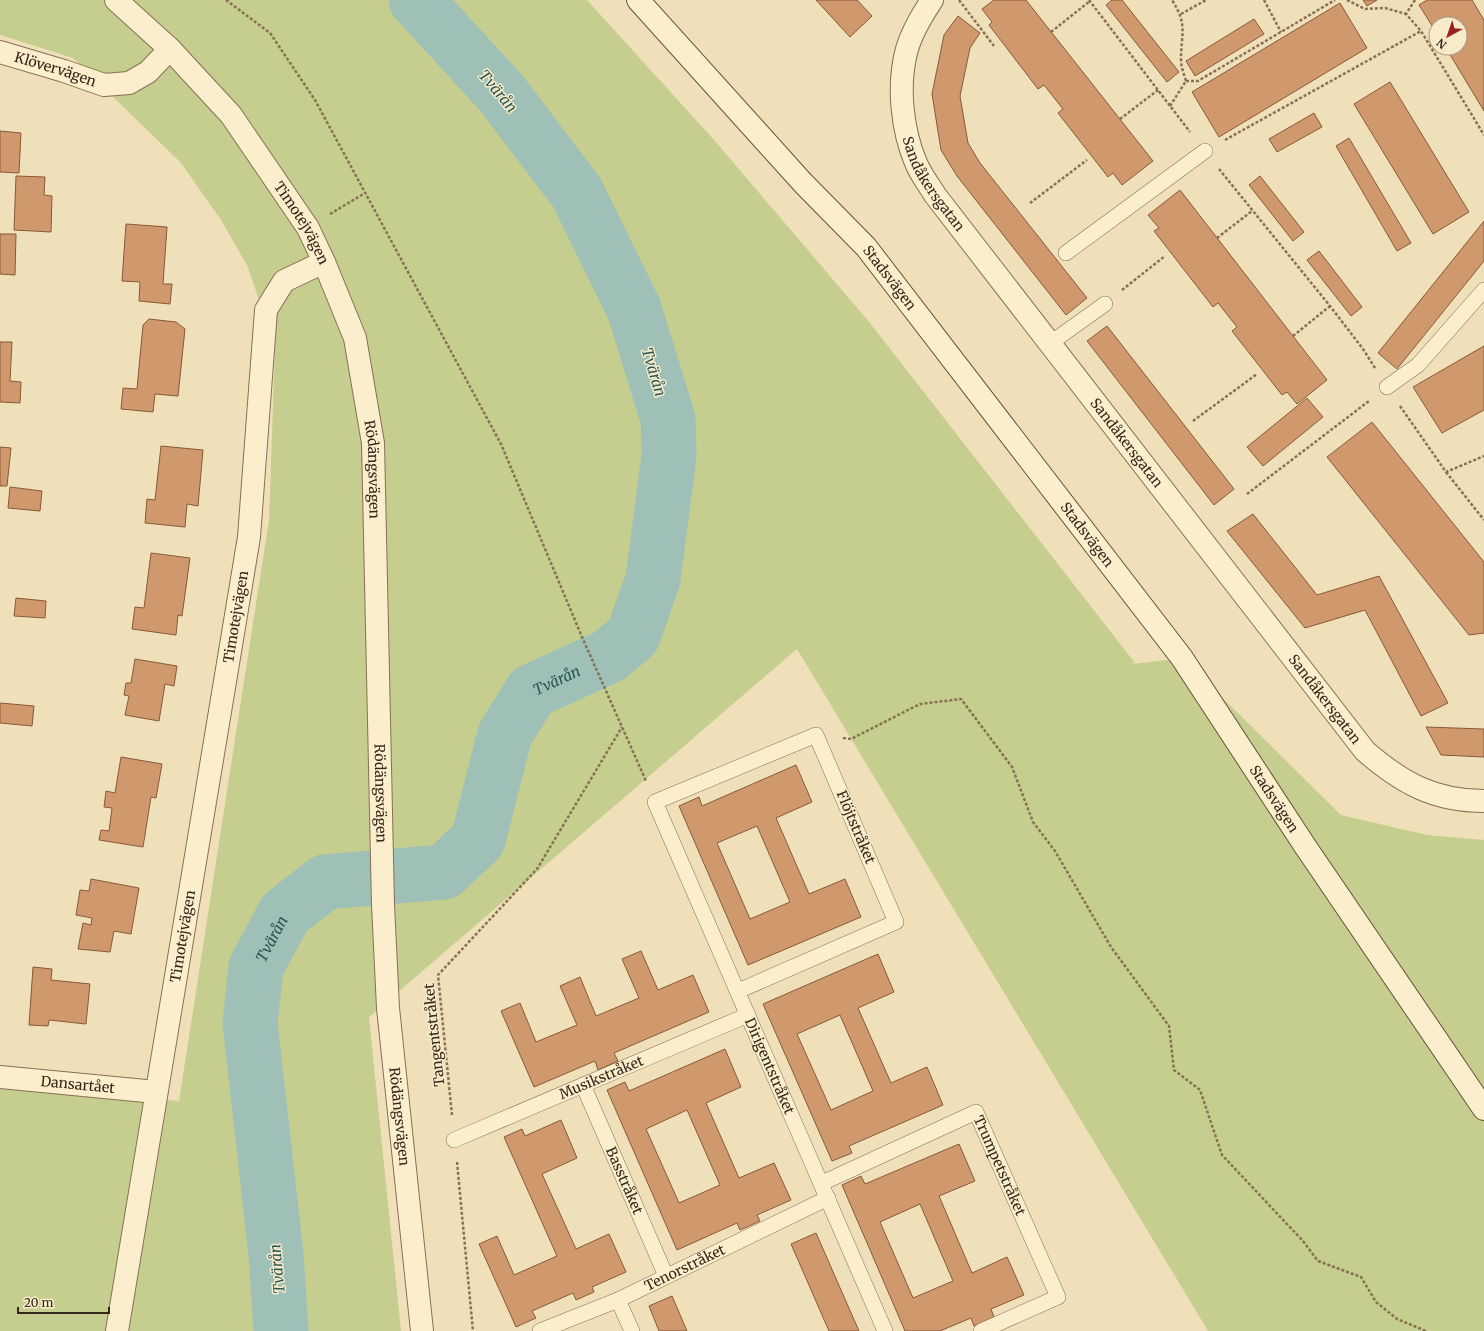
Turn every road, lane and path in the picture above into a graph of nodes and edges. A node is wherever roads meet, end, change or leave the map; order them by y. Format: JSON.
{"nodes":[{"id":1,"x":116,"y":0,"type":"edge"},
{"id":2,"x":226,"y":0,"type":"edge"},
{"id":3,"x":638,"y":0,"type":"edge"},
{"id":4,"x":932,"y":0,"type":"edge"},
{"id":5,"x":958,"y":0,"type":"edge"},
{"id":6,"x":1172,"y":0,"type":"edge"},
{"id":7,"x":1206,"y":0,"type":"edge"},
{"id":8,"x":1264,"y":0,"type":"edge"},
{"id":9,"x":1335,"y":0,"type":"edge"},
{"id":10,"x":1347,"y":0,"type":"edge"},
{"id":11,"x":1415,"y":0,"type":"edge"},
{"id":12,"x":1090,"y":1,"type":"edge"},
{"id":13,"x":1181,"y":14,"type":"junction"},
{"id":14,"x":1406,"y":14,"type":"junction"},
{"id":15,"x":1421,"y":31,"type":"junction"},
{"id":16,"x":1051,"y":32,"type":"dead end"},
{"id":17,"x":1282,"y":32,"type":"junction"},
{"id":18,"x":994,"y":46,"type":"dead end"},
{"id":19,"x":170,"y":49,"type":"junction"},
{"id":20,"x":0,"y":52,"type":"edge"},
{"id":21,"x":1186,"y":81,"type":"junction"},
{"id":22,"x":1158,"y":90,"type":"junction"},
{"id":23,"x":1170,"y":106,"type":"junction"},
{"id":24,"x":1120,"y":119,"type":"dead end"},
{"id":25,"x":1484,"y":135,"type":"edge"},
{"id":26,"x":1205,"y":151,"type":"junction"},
{"id":27,"x":1087,"y":160,"type":"dead end"},
{"id":28,"x":365,"y":192,"type":"junction"},
{"id":29,"x":1030,"y":204,"type":"dead end"},
{"id":30,"x":1252,"y":211,"type":"junction"},
{"id":31,"x":308,"y":228,"type":"junction"},
{"id":32,"x":1217,"y":238,"type":"dead end"},
{"id":33,"x":1066,"y":252,"type":"dead end"},
{"id":34,"x":1165,"y":256,"type":"dead end"},
{"id":35,"x":324,"y":262,"type":"junction"},
{"id":36,"x":1484,"y":290,"type":"edge"},
{"id":37,"x":1105,"y":304,"type":"joint"},
{"id":38,"x":1330,"y":306,"type":"junction"},
{"id":39,"x":1293,"y":336,"type":"dead end"},
{"id":40,"x":1049,"y":344,"type":"junction"},
{"id":41,"x":1257,"y":374,"type":"dead end"},
{"id":42,"x":1387,"y":388,"type":"junction"},
{"id":43,"x":1193,"y":421,"type":"dead end"},
{"id":44,"x":1484,"y":456,"type":"edge"},
{"id":45,"x":1446,"y":472,"type":"junction"},
{"id":46,"x":1247,"y":494,"type":"dead end"},
{"id":47,"x":1484,"y":520,"type":"edge"},
{"id":48,"x":622,"y":727,"type":"junction"},
{"id":49,"x":816,"y":735,"type":"junction"},
{"id":50,"x":1484,"y":801,"type":"edge"},
{"id":51,"x":655,"y":802,"type":"junction"},
{"id":52,"x":738,"y":991,"type":"junction"},
{"id":53,"x":748,"y":1015,"type":"junction"},
{"id":54,"x":0,"y":1077,"type":"edge"},
{"id":55,"x":583,"y":1085,"type":"junction"},
{"id":56,"x":156,"y":1092,"type":"junction"},
{"id":57,"x":1484,"y":1109,"type":"edge"},
{"id":58,"x":454,"y":1140,"type":"junction"},
{"id":59,"x":822,"y":1183,"type":"junction"},
{"id":60,"x":828,"y":1198,"type":"junction"},
{"id":61,"x":666,"y":1276,"type":"junction"},
{"id":62,"x":618,"y":1300,"type":"junction"},
{"id":63,"x":117,"y":1331,"type":"edge"},
{"id":64,"x":422,"y":1331,"type":"edge"},
{"id":65,"x":473,"y":1331,"type":"edge"},
{"id":66,"x":540,"y":1331,"type":"edge"},
{"id":67,"x":632,"y":1331,"type":"edge"},
{"id":68,"x":885,"y":1331,"type":"edge"},
{"id":69,"x":981,"y":1331,"type":"edge"},
{"id":70,"x":1426,"y":1331,"type":"edge"}],
"edges":[{"from":1,"to":19,"type":"street","name":"Timotejvägen"},
{"from":2,"to":28,"type":"path"},
{"from":3,"to":57,"type":"street","name":"Stadsvägen"},
{"from":4,"to":40,"type":"street","name":"Sandåkersgatan"},
{"from":5,"to":18,"type":"path"},
{"from":6,"to":13,"type":"path"},
{"from":7,"to":13,"type":"path"},
{"from":8,"to":17,"type":"path"},
{"from":9,"to":17,"type":"path"},
{"from":10,"to":14,"type":"path"},
{"from":11,"to":14,"type":"path"},
{"from":12,"to":16,"type":"path"},
{"from":12,"to":22,"type":"path"},
{"from":13,"to":21,"type":"path"},
{"from":14,"to":15,"type":"path"},
{"from":15,"to":25,"type":"path"},
{"from":15,"to":26,"type":"path"},
{"from":17,"to":21,"type":"path"},
{"from":19,"to":20,"type":"street","name":"Klövervägen"},
{"from":19,"to":31,"type":"street","name":"Timotejvägen"},
{"from":21,"to":23,"type":"path"},
{"from":22,"to":23,"type":"path"},
{"from":22,"to":24,"type":"path"},
{"from":23,"to":26,"type":"path"},
{"from":26,"to":30,"type":"path"},
{"from":26,"to":33,"type":"lane"},
{"from":27,"to":29,"type":"path"},
{"from":28,"to":31,"type":"path"},
{"from":28,"to":48,"type":"path"},
{"from":30,"to":32,"type":"path"},
{"from":30,"to":38,"type":"path"},
{"from":31,"to":35,"type":"street","name":"Timotejvägen"},
{"from":34,"to":37,"type":"path"},
{"from":35,"to":56,"type":"street","name":"Timotejvägen"},
{"from":35,"to":64,"type":"street","name":"Rödängsvägen"},
{"from":36,"to":42,"type":"lane"},
{"from":37,"to":40,"type":"lane"},
{"from":38,"to":39,"type":"path"},
{"from":38,"to":42,"type":"path"},
{"from":40,"to":50,"type":"street","name":"Sandåkersgatan"},
{"from":41,"to":43,"type":"path"},
{"from":42,"to":45,"type":"path"},
{"from":42,"to":46,"type":"path"},
{"from":44,"to":45,"type":"path"},
{"from":45,"to":47,"type":"path"},
{"from":48,"to":51,"type":"path"},
{"from":48,"to":58,"type":"path","name":"Tangentstråket"},
{"from":49,"to":51,"type":"lane"},
{"from":49,"to":52,"type":"lane","name":"Flöjtstråket"},
{"from":49,"to":70,"type":"path"},
{"from":51,"to":52,"type":"lane","name":"Dirigentstråket"},
{"from":52,"to":53,"type":"lane","name":"Dirigentstråket"},
{"from":53,"to":55,"type":"lane","name":"Musikstråket"},
{"from":53,"to":59,"type":"lane","name":"Dirigentstråket"},
{"from":54,"to":56,"type":"street","name":"Dansartået"},
{"from":55,"to":58,"type":"lane","name":"Musikstråket"},
{"from":55,"to":61,"type":"lane","name":"Basstråket"},
{"from":56,"to":63,"type":"street","name":"Timotejvägen"},
{"from":58,"to":65,"type":"path","name":"Tangentstråket"},
{"from":59,"to":60,"type":"lane","name":"Dirigentstråket"},
{"from":59,"to":69,"type":"lane","name":"Trumpetstråket"},
{"from":60,"to":61,"type":"lane","name":"Tenorstråket"},
{"from":60,"to":68,"type":"lane","name":"Dirigentstråket"},
{"from":61,"to":62,"type":"lane","name":"Tenorstråket"},
{"from":62,"to":66,"type":"lane","name":"Tenorstråket"},
{"from":62,"to":67,"type":"lane"}]}
